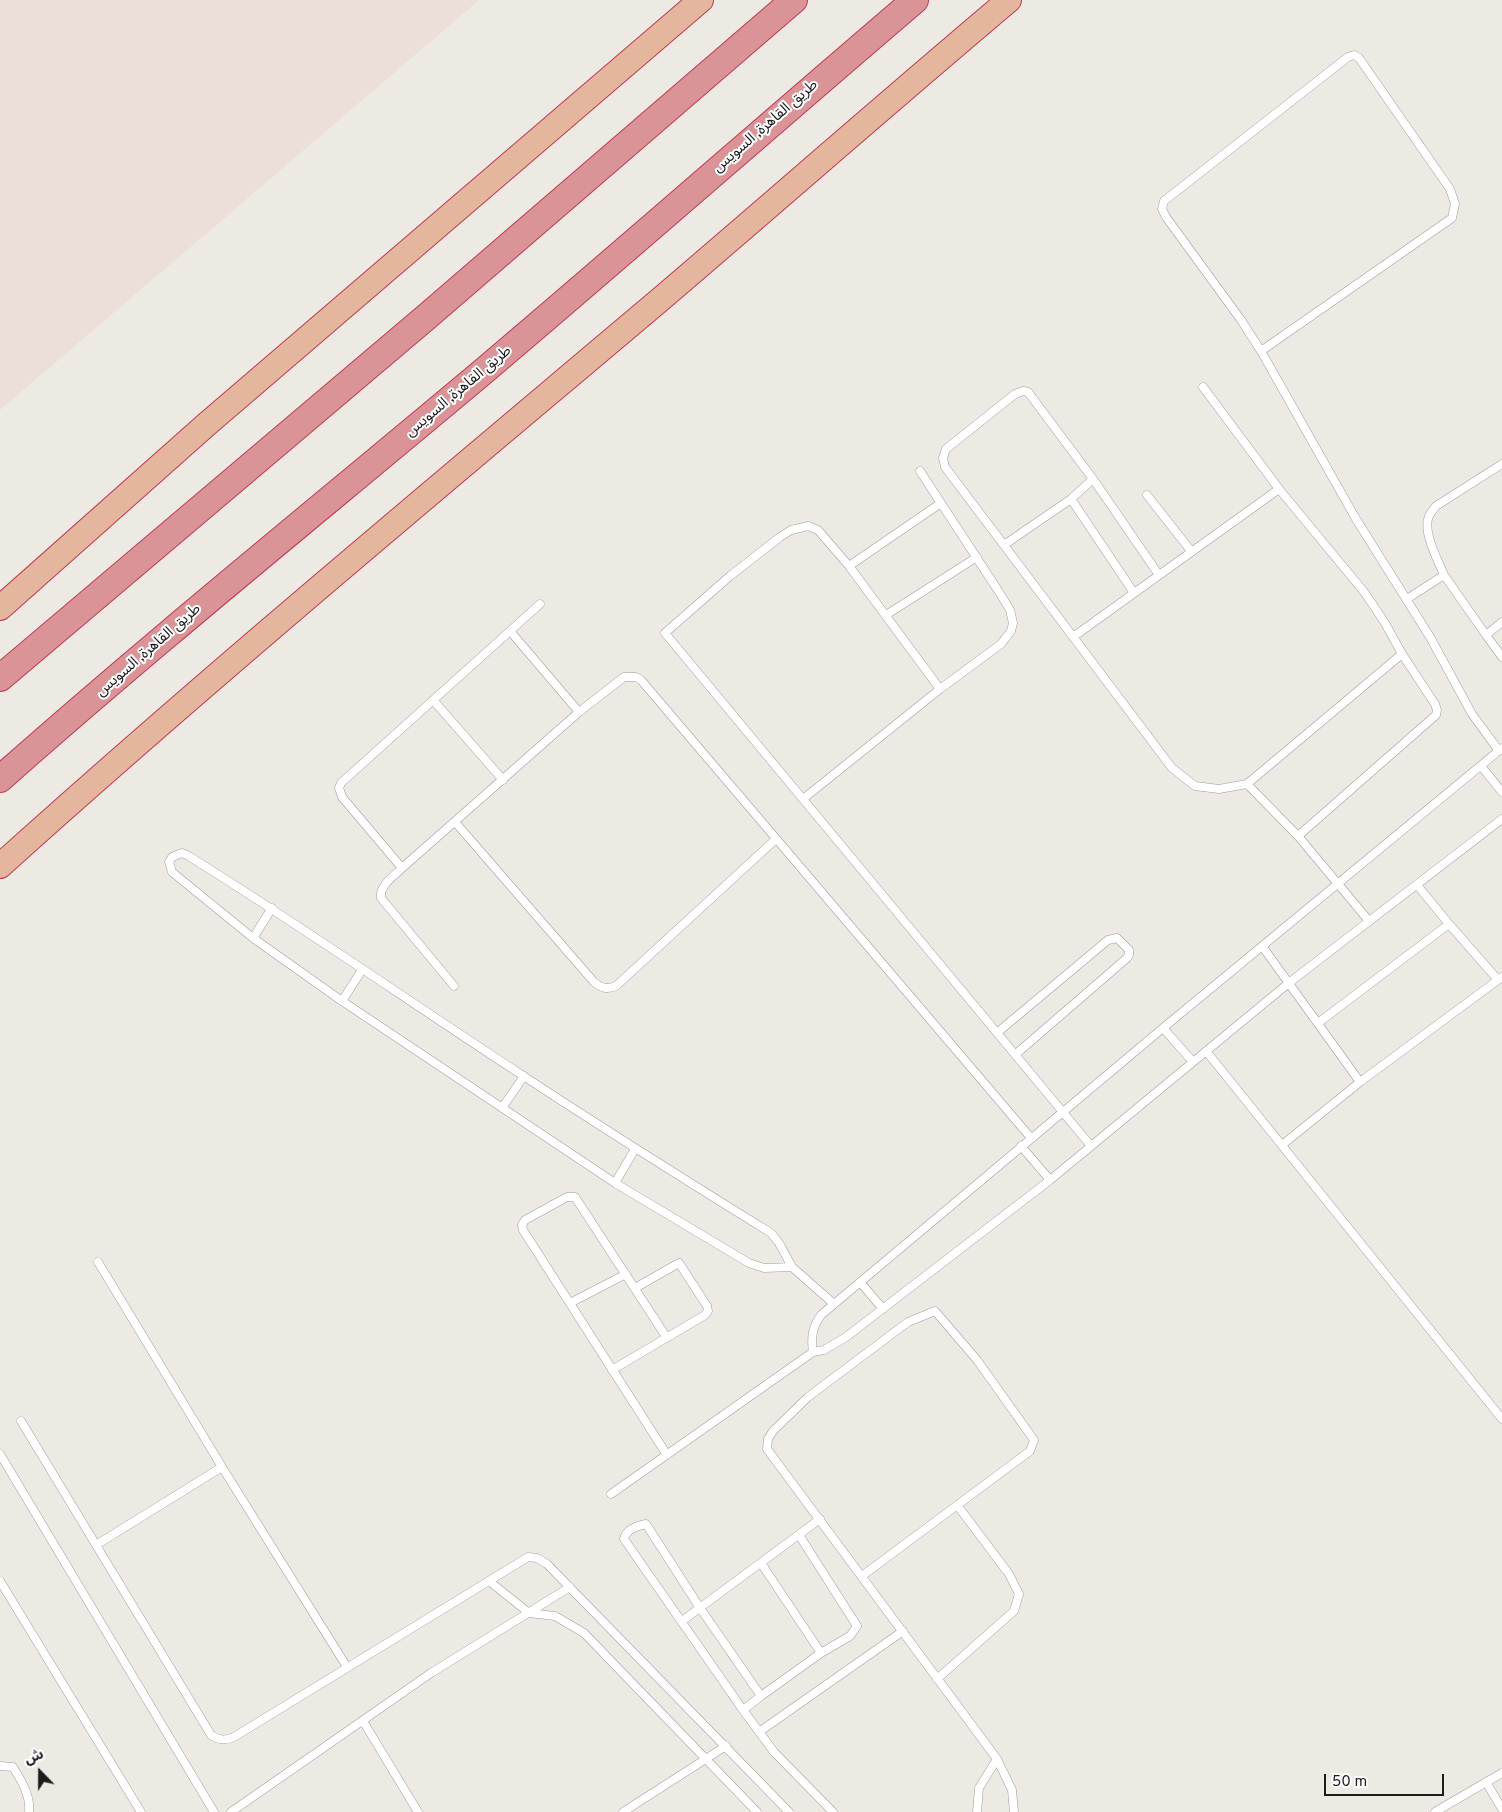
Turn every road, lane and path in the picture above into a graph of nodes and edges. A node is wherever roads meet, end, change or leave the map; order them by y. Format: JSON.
{"nodes":[{"id":1,"x":701,"y":0,"type":"edge"},
{"id":2,"x":794,"y":0,"type":"edge"},
{"id":3,"x":915,"y":0,"type":"edge"},
{"id":4,"x":1009,"y":0,"type":"edge"},
{"id":5,"x":1261,"y":351,"type":"junction"},
{"id":6,"x":1203,"y":387,"type":"dead end"},
{"id":7,"x":1502,"y":464,"type":"edge"},
{"id":8,"x":920,"y":471,"type":"dead end"},
{"id":9,"x":1093,"y":479,"type":"junction"},
{"id":10,"x":1279,"y":489,"type":"junction"},
{"id":11,"x":1147,"y":495,"type":"dead end"},
{"id":12,"x":1070,"y":499,"type":"junction"},
{"id":13,"x":941,"y":502,"type":"junction"},
{"id":14,"x":1004,"y":545,"type":"junction"},
{"id":15,"x":1191,"y":551,"type":"junction"},
{"id":16,"x":977,"y":557,"type":"junction"},
{"id":17,"x":849,"y":566,"type":"junction"},
{"id":18,"x":1159,"y":575,"type":"junction"},
{"id":19,"x":1444,"y":575,"type":"junction"},
{"id":20,"x":1134,"y":593,"type":"junction"},
{"id":21,"x":1407,"y":599,"type":"junction"},
{"id":22,"x":540,"y":604,"type":"dead end"},
{"id":23,"x":0,"y":608,"type":"edge"},
{"id":24,"x":886,"y":616,"type":"junction"},
{"id":25,"x":1502,"y":622,"type":"edge"},
{"id":26,"x":510,"y":631,"type":"junction"},
{"id":27,"x":1486,"y":635,"type":"junction"},
{"id":28,"x":1073,"y":637,"type":"junction"},
{"id":29,"x":1402,"y":654,"type":"junction"},
{"id":30,"x":1502,"y":657,"type":"edge"},
{"id":31,"x":0,"y":678,"type":"edge"},
{"id":32,"x":940,"y":689,"type":"junction"},
{"id":33,"x":433,"y":700,"type":"junction"},
{"id":34,"x":579,"y":712,"type":"junction"},
{"id":35,"x":1500,"y":750,"type":"edge"},
{"id":36,"x":1481,"y":766,"type":"junction"},
{"id":37,"x":0,"y":779,"type":"edge"},
{"id":38,"x":503,"y":780,"type":"junction"},
{"id":39,"x":1247,"y":784,"type":"junction"},
{"id":40,"x":1502,"y":792,"type":"edge"},
{"id":41,"x":803,"y":799,"type":"junction"},
{"id":42,"x":1502,"y":819,"type":"edge"},
{"id":43,"x":455,"y":822,"type":"junction"},
{"id":44,"x":1298,"y":836,"type":"junction"},
{"id":45,"x":776,"y":839,"type":"junction"},
{"id":46,"x":0,"y":866,"type":"edge"},
{"id":47,"x":402,"y":868,"type":"junction"},
{"id":48,"x":1338,"y":884,"type":"junction"},
{"id":49,"x":1417,"y":885,"type":"junction"},
{"id":50,"x":272,"y":908,"type":"junction"},
{"id":51,"x":1369,"y":921,"type":"junction"},
{"id":52,"x":1449,"y":924,"type":"junction"},
{"id":53,"x":253,"y":938,"type":"junction"},
{"id":54,"x":1262,"y":946,"type":"junction"},
{"id":55,"x":362,"y":970,"type":"junction"},
{"id":56,"x":1500,"y":979,"type":"edge"},
{"id":57,"x":1290,"y":982,"type":"junction"},
{"id":58,"x":454,"y":986,"type":"dead end"},
{"id":59,"x":342,"y":1001,"type":"junction"},
{"id":60,"x":1318,"y":1023,"type":"junction"},
{"id":61,"x":1163,"y":1028,"type":"junction"},
{"id":62,"x":998,"y":1032,"type":"junction"},
{"id":63,"x":1206,"y":1051,"type":"junction"},
{"id":64,"x":1016,"y":1054,"type":"junction"},
{"id":65,"x":1193,"y":1062,"type":"junction"},
{"id":66,"x":524,"y":1076,"type":"junction"},
{"id":67,"x":1360,"y":1082,"type":"junction"},
{"id":68,"x":502,"y":1108,"type":"junction"},
{"id":69,"x":1063,"y":1112,"type":"junction"},
{"id":70,"x":1031,"y":1138,"type":"junction"},
{"id":71,"x":1282,"y":1145,"type":"junction"},
{"id":72,"x":1021,"y":1146,"type":"junction"},
{"id":73,"x":1091,"y":1146,"type":"junction"},
{"id":74,"x":635,"y":1149,"type":"junction"},
{"id":75,"x":1050,"y":1180,"type":"junction"},
{"id":76,"x":615,"y":1183,"type":"junction"},
{"id":77,"x":98,"y":1262,"type":"dead end"},
{"id":78,"x":792,"y":1267,"type":"junction"},
{"id":79,"x":626,"y":1274,"type":"junction"},
{"id":80,"x":860,"y":1282,"type":"junction"},
{"id":81,"x":635,"y":1288,"type":"junction"},
{"id":82,"x":570,"y":1303,"type":"junction"},
{"id":83,"x":834,"y":1304,"type":"junction"},
{"id":84,"x":883,"y":1309,"type":"junction"},
{"id":85,"x":667,"y":1338,"type":"junction"},
{"id":86,"x":812,"y":1352,"type":"junction"},
{"id":87,"x":612,"y":1370,"type":"junction"},
{"id":88,"x":1502,"y":1419,"type":"edge"},
{"id":89,"x":21,"y":1421,"type":"dead end"},
{"id":90,"x":0,"y":1454,"type":"edge"},
{"id":91,"x":667,"y":1455,"type":"junction"},
{"id":92,"x":222,"y":1467,"type":"junction"},
{"id":93,"x":611,"y":1494,"type":"dead end"},
{"id":94,"x":957,"y":1505,"type":"junction"},
{"id":95,"x":820,"y":1519,"type":"junction"},
{"id":96,"x":799,"y":1535,"type":"junction"},
{"id":97,"x":96,"y":1545,"type":"junction"},
{"id":98,"x":761,"y":1563,"type":"junction"},
{"id":99,"x":862,"y":1576,"type":"junction"},
{"id":100,"x":0,"y":1581,"type":"edge"},
{"id":101,"x":490,"y":1581,"type":"junction"},
{"id":102,"x":570,"y":1587,"type":"junction"},
{"id":103,"x":700,"y":1608,"type":"junction"},
{"id":104,"x":529,"y":1613,"type":"junction"},
{"id":105,"x":682,"y":1621,"type":"junction"},
{"id":106,"x":902,"y":1631,"type":"junction"},
{"id":107,"x":821,"y":1653,"type":"junction"},
{"id":108,"x":347,"y":1667,"type":"junction"},
{"id":109,"x":937,"y":1679,"type":"junction"},
{"id":110,"x":761,"y":1696,"type":"junction"},
{"id":111,"x":743,"y":1710,"type":"junction"},
{"id":112,"x":363,"y":1721,"type":"junction"},
{"id":113,"x":759,"y":1732,"type":"junction"},
{"id":114,"x":726,"y":1746,"type":"junction"},
{"id":115,"x":706,"y":1759,"type":"junction"},
{"id":116,"x":997,"y":1759,"type":"junction"},
{"id":117,"x":0,"y":1766,"type":"edge"},
{"id":118,"x":1502,"y":1773,"type":"edge"},
{"id":119,"x":1486,"y":1782,"type":"junction"},
{"id":120,"x":1502,"y":1809,"type":"edge"},
{"id":121,"x":29,"y":1812,"type":"edge"},
{"id":122,"x":142,"y":1812,"type":"edge"},
{"id":123,"x":214,"y":1812,"type":"edge"},
{"id":124,"x":231,"y":1812,"type":"edge"},
{"id":125,"x":418,"y":1812,"type":"edge"},
{"id":126,"x":622,"y":1812,"type":"edge"},
{"id":127,"x":756,"y":1812,"type":"edge"},
{"id":128,"x":789,"y":1812,"type":"edge"},
{"id":129,"x":833,"y":1812,"type":"edge"},
{"id":130,"x":977,"y":1812,"type":"edge"},
{"id":131,"x":1014,"y":1812,"type":"edge"},
{"id":132,"x":1434,"y":1812,"type":"edge"}],
"edges":[{"from":1,"to":23,"type":"highway"},
{"from":2,"to":31,"type":"highway"},
{"from":3,"to":37,"type":"highway","name":"طريق القاهرة, السويس"},
{"from":4,"to":46,"type":"highway"},
{"from":5,"to":5,"type":"lane"},
{"from":5,"to":21,"type":"lane"},
{"from":6,"to":10,"type":"lane"},
{"from":7,"to":19,"type":"lane"},
{"from":8,"to":13,"type":"lane"},
{"from":9,"to":12,"type":"lane"},
{"from":9,"to":14,"type":"lane"},
{"from":9,"to":18,"type":"lane"},
{"from":10,"to":15,"type":"lane"},
{"from":10,"to":29,"type":"lane"},
{"from":11,"to":15,"type":"lane"},
{"from":12,"to":14,"type":"lane"},
{"from":12,"to":20,"type":"lane"},
{"from":13,"to":16,"type":"lane"},
{"from":13,"to":17,"type":"lane"},
{"from":14,"to":28,"type":"lane"},
{"from":15,"to":18,"type":"lane"},
{"from":16,"to":24,"type":"lane"},
{"from":16,"to":32,"type":"lane"},
{"from":17,"to":24,"type":"lane"},
{"from":17,"to":41,"type":"lane"},
{"from":18,"to":20,"type":"lane"},
{"from":19,"to":21,"type":"lane"},
{"from":19,"to":27,"type":"lane"},
{"from":20,"to":28,"type":"lane"},
{"from":21,"to":35,"type":"lane"},
{"from":22,"to":26,"type":"lane"},
{"from":24,"to":32,"type":"lane"},
{"from":25,"to":27,"type":"lane"},
{"from":26,"to":33,"type":"lane"},
{"from":26,"to":34,"type":"lane"},
{"from":27,"to":30,"type":"lane"},
{"from":28,"to":39,"type":"lane"},
{"from":29,"to":39,"type":"lane"},
{"from":29,"to":44,"type":"lane"},
{"from":32,"to":41,"type":"lane"},
{"from":33,"to":38,"type":"lane"},
{"from":33,"to":47,"type":"lane"},
{"from":34,"to":38,"type":"lane"},
{"from":34,"to":45,"type":"lane"},
{"from":35,"to":36,"type":"lane"},
{"from":36,"to":40,"type":"lane"},
{"from":36,"to":48,"type":"lane"},
{"from":38,"to":43,"type":"lane"},
{"from":39,"to":44,"type":"lane"},
{"from":41,"to":62,"type":"lane"},
{"from":42,"to":49,"type":"lane"},
{"from":43,"to":45,"type":"lane"},
{"from":43,"to":47,"type":"lane"},
{"from":44,"to":48,"type":"lane"},
{"from":45,"to":70,"type":"lane"},
{"from":47,"to":58,"type":"lane"},
{"from":48,"to":51,"type":"lane"},
{"from":48,"to":54,"type":"lane"},
{"from":49,"to":51,"type":"lane"},
{"from":49,"to":52,"type":"lane"},
{"from":50,"to":53,"type":"lane"},
{"from":50,"to":53,"type":"lane"},
{"from":50,"to":55,"type":"lane"},
{"from":51,"to":57,"type":"lane"},
{"from":52,"to":56,"type":"lane"},
{"from":52,"to":60,"type":"lane"},
{"from":53,"to":59,"type":"lane"},
{"from":54,"to":57,"type":"lane"},
{"from":54,"to":61,"type":"lane"},
{"from":55,"to":59,"type":"lane"},
{"from":55,"to":66,"type":"lane"},
{"from":56,"to":67,"type":"lane"},
{"from":57,"to":60,"type":"lane"},
{"from":57,"to":63,"type":"lane"},
{"from":59,"to":68,"type":"lane"},
{"from":60,"to":67,"type":"lane"},
{"from":61,"to":65,"type":"lane"},
{"from":61,"to":69,"type":"lane"},
{"from":62,"to":64,"type":"lane"},
{"from":62,"to":64,"type":"lane"},
{"from":63,"to":65,"type":"lane"},
{"from":63,"to":71,"type":"lane"},
{"from":64,"to":69,"type":"lane"},
{"from":65,"to":73,"type":"lane"},
{"from":66,"to":68,"type":"lane"},
{"from":66,"to":74,"type":"lane"},
{"from":67,"to":71,"type":"lane"},
{"from":68,"to":76,"type":"lane"},
{"from":69,"to":70,"type":"lane"},
{"from":69,"to":73,"type":"lane"},
{"from":70,"to":72,"type":"lane"},
{"from":71,"to":88,"type":"lane"},
{"from":72,"to":75,"type":"lane"},
{"from":72,"to":80,"type":"lane"},
{"from":73,"to":75,"type":"lane"},
{"from":74,"to":76,"type":"lane"},
{"from":74,"to":78,"type":"lane"},
{"from":75,"to":84,"type":"lane"},
{"from":76,"to":78,"type":"lane"},
{"from":77,"to":92,"type":"lane"},
{"from":78,"to":83,"type":"lane"},
{"from":79,"to":81,"type":"lane"},
{"from":79,"to":82,"type":"lane"},
{"from":79,"to":82,"type":"lane"},
{"from":80,"to":83,"type":"lane"},
{"from":80,"to":84,"type":"lane"},
{"from":81,"to":85,"type":"lane"},
{"from":81,"to":85,"type":"lane"},
{"from":82,"to":87,"type":"lane"},
{"from":83,"to":86,"type":"lane"},
{"from":84,"to":86,"type":"lane"},
{"from":85,"to":87,"type":"lane"},
{"from":86,"to":91,"type":"lane"},
{"from":87,"to":91,"type":"lane"},
{"from":89,"to":97,"type":"lane"},
{"from":90,"to":123,"type":"lane"},
{"from":91,"to":93,"type":"lane"},
{"from":92,"to":97,"type":"lane"},
{"from":92,"to":108,"type":"lane"},
{"from":94,"to":95,"type":"lane"},
{"from":94,"to":99,"type":"lane"},
{"from":94,"to":109,"type":"lane"},
{"from":95,"to":96,"type":"lane"},
{"from":95,"to":99,"type":"lane"},
{"from":96,"to":98,"type":"lane"},
{"from":96,"to":107,"type":"lane"},
{"from":97,"to":108,"type":"lane"},
{"from":98,"to":103,"type":"lane"},
{"from":98,"to":107,"type":"lane"},
{"from":99,"to":106,"type":"lane"},
{"from":100,"to":122,"type":"lane"},
{"from":101,"to":102,"type":"lane"},
{"from":101,"to":104,"type":"lane"},
{"from":101,"to":108,"type":"lane"},
{"from":102,"to":104,"type":"lane"},
{"from":102,"to":114,"type":"lane"},
{"from":103,"to":105,"type":"lane"},
{"from":103,"to":105,"type":"lane"},
{"from":103,"to":110,"type":"lane"},
{"from":104,"to":112,"type":"lane"},
{"from":104,"to":115,"type":"lane"},
{"from":105,"to":111,"type":"lane"},
{"from":106,"to":109,"type":"lane"},
{"from":106,"to":113,"type":"lane"},
{"from":107,"to":110,"type":"lane"},
{"from":109,"to":116,"type":"lane"},
{"from":110,"to":111,"type":"lane"},
{"from":111,"to":113,"type":"lane"},
{"from":112,"to":124,"type":"lane"},
{"from":112,"to":125,"type":"lane"},
{"from":113,"to":129,"type":"lane"},
{"from":114,"to":115,"type":"lane"},
{"from":114,"to":128,"type":"lane"},
{"from":115,"to":126,"type":"lane"},
{"from":115,"to":127,"type":"lane"},
{"from":116,"to":130,"type":"lane"},
{"from":116,"to":131,"type":"lane"},
{"from":117,"to":121,"type":"lane"},
{"from":118,"to":119,"type":"lane"},
{"from":119,"to":120,"type":"lane"},
{"from":119,"to":132,"type":"lane"}]}
